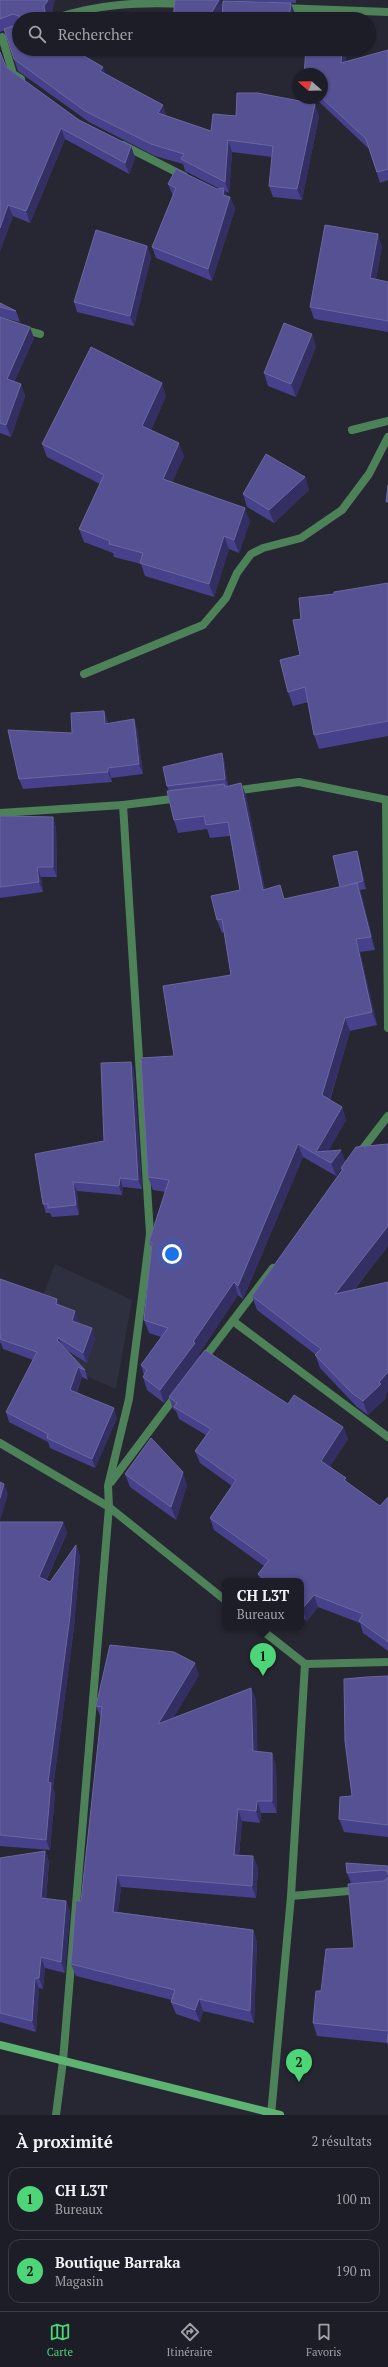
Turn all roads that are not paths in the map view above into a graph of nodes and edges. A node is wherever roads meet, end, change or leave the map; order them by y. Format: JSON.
{"nodes":[{"id":1,"x":192,"y":4,"type":"edge"},
{"id":2,"x":271,"y":8,"type":"edge"},
{"id":3,"x":76,"y":12,"type":"edge"},
{"id":4,"x":388,"y":12,"type":"edge"},
{"id":5,"x":12,"y":33,"type":"edge"},
{"id":6,"x":1,"y":37,"type":"edge"},
{"id":7,"x":26,"y":83,"type":"edge"},
{"id":8,"x":114,"y":140,"type":"edge"},
{"id":9,"x":190,"y":179,"type":"edge"},
{"id":10,"x":13,"y":326,"type":"edge"},
{"id":11,"x":40,"y":334,"type":"dead end"},
{"id":12,"x":388,"y":421,"type":"edge"},
{"id":13,"x":352,"y":430,"type":"dead end"},
{"id":14,"x":388,"y":437,"type":"edge"},
{"id":15,"x":84,"y":674,"type":"dead end"},
{"id":16,"x":222,"y":792,"type":"edge"},
{"id":17,"x":192,"y":796,"type":"edge"},
{"id":18,"x":387,"y":800,"type":"edge"},
{"id":19,"x":122,"y":805,"type":"junction"},
{"id":20,"x":0,"y":813,"type":"edge"},
{"id":21,"x":388,"y":1028,"type":"edge"},
{"id":22,"x":388,"y":1116,"type":"edge"},
{"id":23,"x":350,"y":1165,"type":"edge"},
{"id":24,"x":280,"y":1258,"type":"edge"},
{"id":25,"x":233,"y":1320,"type":"junction"},
{"id":26,"x":194,"y":1371,"type":"edge"},
{"id":27,"x":185,"y":1384,"type":"edge"},
{"id":28,"x":388,"y":1437,"type":"edge"},
{"id":29,"x":0,"y":1443,"type":"edge"},
{"id":30,"x":108,"y":1486,"type":"junction"},
{"id":31,"x":109,"y":1507,"type":"junction"},
{"id":32,"x":222,"y":1598,"type":"edge"},
{"id":33,"x":262,"y":1630,"type":"edge"},
{"id":34,"x":388,"y":1662,"type":"edge"},
{"id":35,"x":305,"y":1664,"type":"junction"},
{"id":36,"x":366,"y":1890,"type":"edge"},
{"id":37,"x":291,"y":1896,"type":"junction"},
{"id":38,"x":0,"y":2045,"type":"edge"},
{"id":39,"x":63,"y":2061,"type":"junction"},
{"id":40,"x":271,"y":2114,"type":"edge"},
{"id":41,"x":56,"y":2115,"type":"edge"},
{"id":42,"x":280,"y":2115,"type":"edge"}],
"edges":[{"from":1,"to":3,"type":"street"},
{"from":2,"to":4,"type":"street"},
{"from":5,"to":6,"type":"street"},
{"from":6,"to":7,"type":"street"},
{"from":8,"to":9,"type":"street"},
{"from":10,"to":11,"type":"street"},
{"from":12,"to":13,"type":"street"},
{"from":14,"to":15,"type":"street"},
{"from":16,"to":18,"type":"street"},
{"from":17,"to":19,"type":"street"},
{"from":18,"to":21,"type":"street"},
{"from":19,"to":20,"type":"street"},
{"from":19,"to":30,"type":"street"},
{"from":22,"to":23,"type":"street"},
{"from":24,"to":25,"type":"street"},
{"from":25,"to":26,"type":"street"},
{"from":25,"to":28,"type":"street"},
{"from":27,"to":30,"type":"street"},
{"from":29,"to":31,"type":"street"},
{"from":30,"to":31,"type":"street"},
{"from":31,"to":32,"type":"street"},
{"from":31,"to":39,"type":"street"},
{"from":33,"to":35,"type":"street"},
{"from":34,"to":35,"type":"street"},
{"from":35,"to":37,"type":"street"},
{"from":36,"to":37,"type":"street"},
{"from":37,"to":40,"type":"street"},
{"from":38,"to":39,"type":"street"},
{"from":39,"to":40,"type":"street"},
{"from":39,"to":41,"type":"street"},
{"from":40,"to":42,"type":"street"}]}
